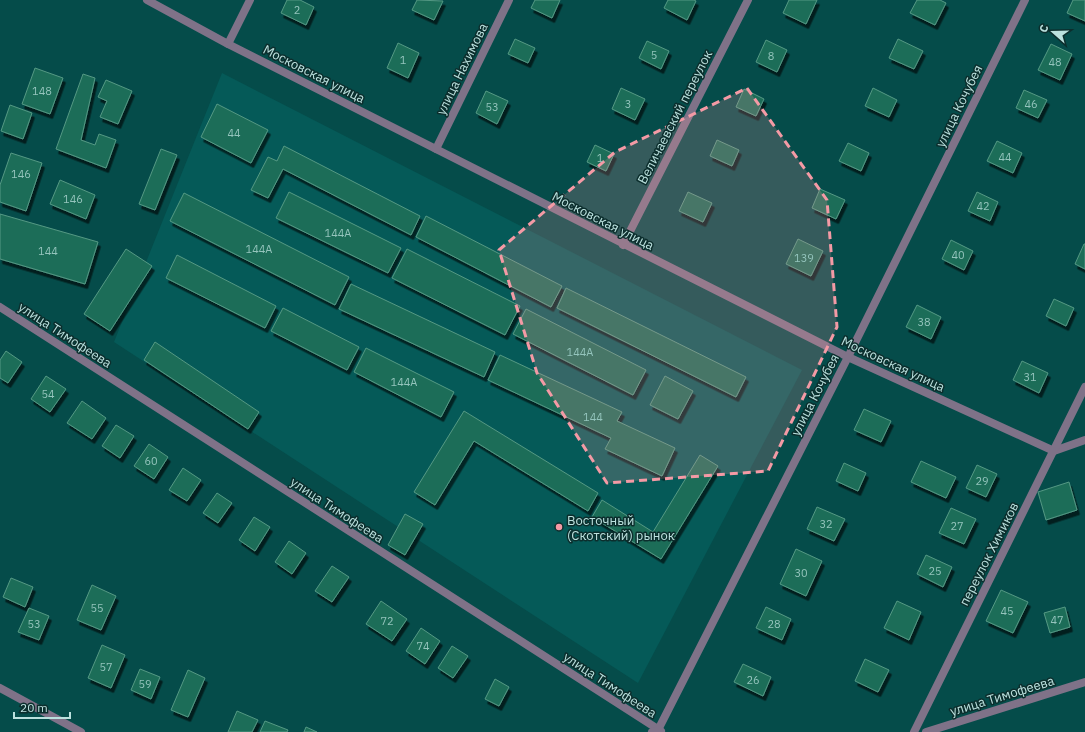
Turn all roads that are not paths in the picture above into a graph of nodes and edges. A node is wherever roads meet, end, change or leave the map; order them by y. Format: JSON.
{"nodes":[{"id":1,"x":147,"y":0,"type":"edge"},
{"id":2,"x":250,"y":0,"type":"edge"},
{"id":3,"x":509,"y":0,"type":"edge"},
{"id":4,"x":748,"y":0,"type":"edge"},
{"id":5,"x":1025,"y":0,"type":"edge"},
{"id":6,"x":228,"y":44,"type":"junction"},
{"id":7,"x":436,"y":149,"type":"junction"},
{"id":8,"x":623,"y":245,"type":"junction"},
{"id":9,"x":0,"y":307,"type":"edge"},
{"id":10,"x":848,"y":357,"type":"junction"},
{"id":11,"x":1085,"y":387,"type":"edge"},
{"id":12,"x":1085,"y":440,"type":"edge"},
{"id":13,"x":1054,"y":451,"type":"junction"},
{"id":14,"x":1085,"y":682,"type":"edge"},
{"id":15,"x":0,"y":688,"type":"edge"},
{"id":16,"x":81,"y":732,"type":"edge"},
{"id":17,"x":657,"y":732,"type":"edge"},
{"id":18,"x":914,"y":732,"type":"edge"},
{"id":19,"x":926,"y":732,"type":"edge"}],
"edges":[{"from":1,"to":6,"type":"street","name":"Московская улица"},
{"from":2,"to":6,"type":"street"},
{"from":3,"to":7,"type":"street","name":"улица Нахимова"},
{"from":4,"to":8,"type":"street","name":"Величаевский переулок"},
{"from":5,"to":10,"type":"street","name":"улица Кочубея"},
{"from":6,"to":7,"type":"street","name":"Московская улица"},
{"from":7,"to":8,"type":"street","name":"Московская улица"},
{"from":8,"to":10,"type":"street","name":"Московская улица"},
{"from":9,"to":17,"type":"street","name":"улица Тимофеева"},
{"from":10,"to":13,"type":"street","name":"Московская улица"},
{"from":10,"to":17,"type":"street","name":"улица Кочубея"},
{"from":11,"to":13,"type":"street","name":"переулок Химиков"},
{"from":12,"to":13,"type":"street"},
{"from":13,"to":18,"type":"street","name":"переулок Химиков"},
{"from":14,"to":19,"type":"street","name":"улица Тимофеева"},
{"from":15,"to":16,"type":"street"}]}
